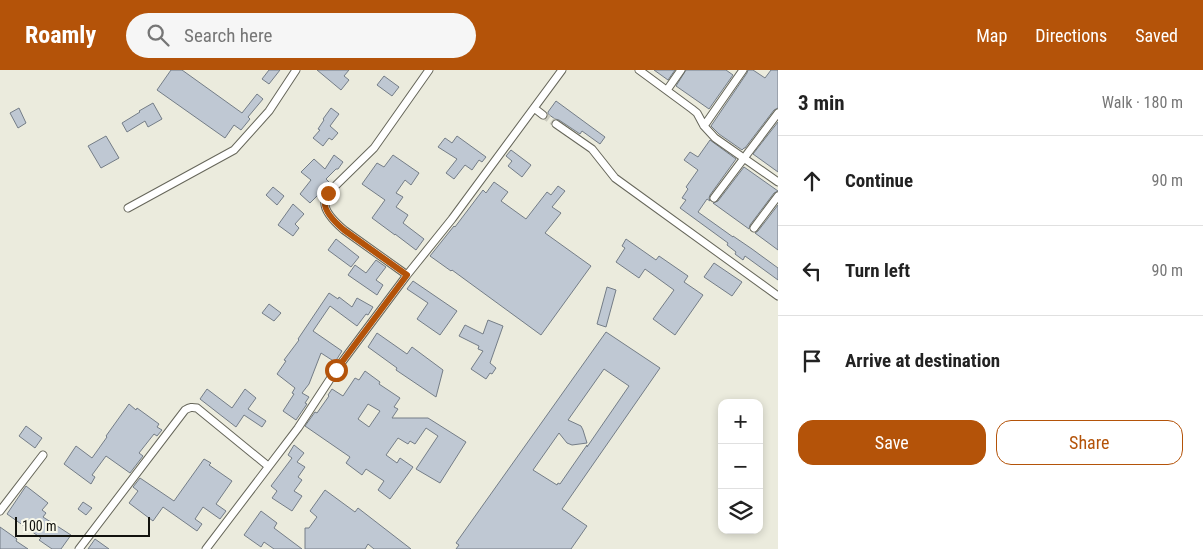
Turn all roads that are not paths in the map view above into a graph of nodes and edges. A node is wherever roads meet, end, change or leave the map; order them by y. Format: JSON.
{"nodes":[{"id":1,"x":296,"y":70,"type":"edge"},
{"id":2,"x":429,"y":70,"type":"edge"},
{"id":3,"x":562,"y":70,"type":"edge"},
{"id":4,"x":639,"y":70,"type":"edge"},
{"id":5,"x":681,"y":70,"type":"edge"},
{"id":6,"x":743,"y":70,"type":"edge"},
{"id":7,"x":667,"y":90,"type":"junction"},
{"id":8,"x":534,"y":108,"type":"junction"},
{"id":9,"x":778,"y":112,"type":"edge"},
{"id":10,"x":543,"y":115,"type":"tunnel mouth"},
{"id":11,"x":556,"y":124,"type":"tunnel mouth"},
{"id":12,"x":704,"y":126,"type":"junction"},
{"id":13,"x":744,"y":158,"type":"junction"},
{"id":14,"x":778,"y":182,"type":"edge"},
{"id":15,"x":778,"y":196,"type":"edge"},
{"id":16,"x":714,"y":198,"type":"dead end"},
{"id":17,"x":128,"y":208,"type":"dead end"},
{"id":18,"x":754,"y":228,"type":"dead end"},
{"id":19,"x":407,"y":275,"type":"junction"},
{"id":20,"x":778,"y":296,"type":"edge"},
{"id":21,"x":42,"y":455,"type":"dead end"},
{"id":22,"x":268,"y":466,"type":"junction"},
{"id":23,"x":0,"y":511,"type":"edge"},
{"id":24,"x":79,"y":549,"type":"edge"},
{"id":25,"x":206,"y":549,"type":"edge"}],
"edges":[{"from":1,"to":17,"type":"street"},
{"from":2,"to":19,"type":"street"},
{"from":3,"to":8,"type":"street"},
{"from":4,"to":7,"type":"street"},
{"from":5,"to":7,"type":"street"},
{"from":6,"to":12,"type":"street"},
{"from":7,"to":12,"type":"street"},
{"from":8,"to":10,"type":"street"},
{"from":8,"to":19,"type":"street"},
{"from":9,"to":13,"type":"street"},
{"from":11,"to":20,"type":"street"},
{"from":12,"to":13,"type":"street"},
{"from":13,"to":14,"type":"street"},
{"from":13,"to":16,"type":"street"},
{"from":15,"to":18,"type":"street"},
{"from":19,"to":22,"type":"street"},
{"from":21,"to":23,"type":"street"},
{"from":22,"to":24,"type":"street"},
{"from":22,"to":25,"type":"street"}]}
